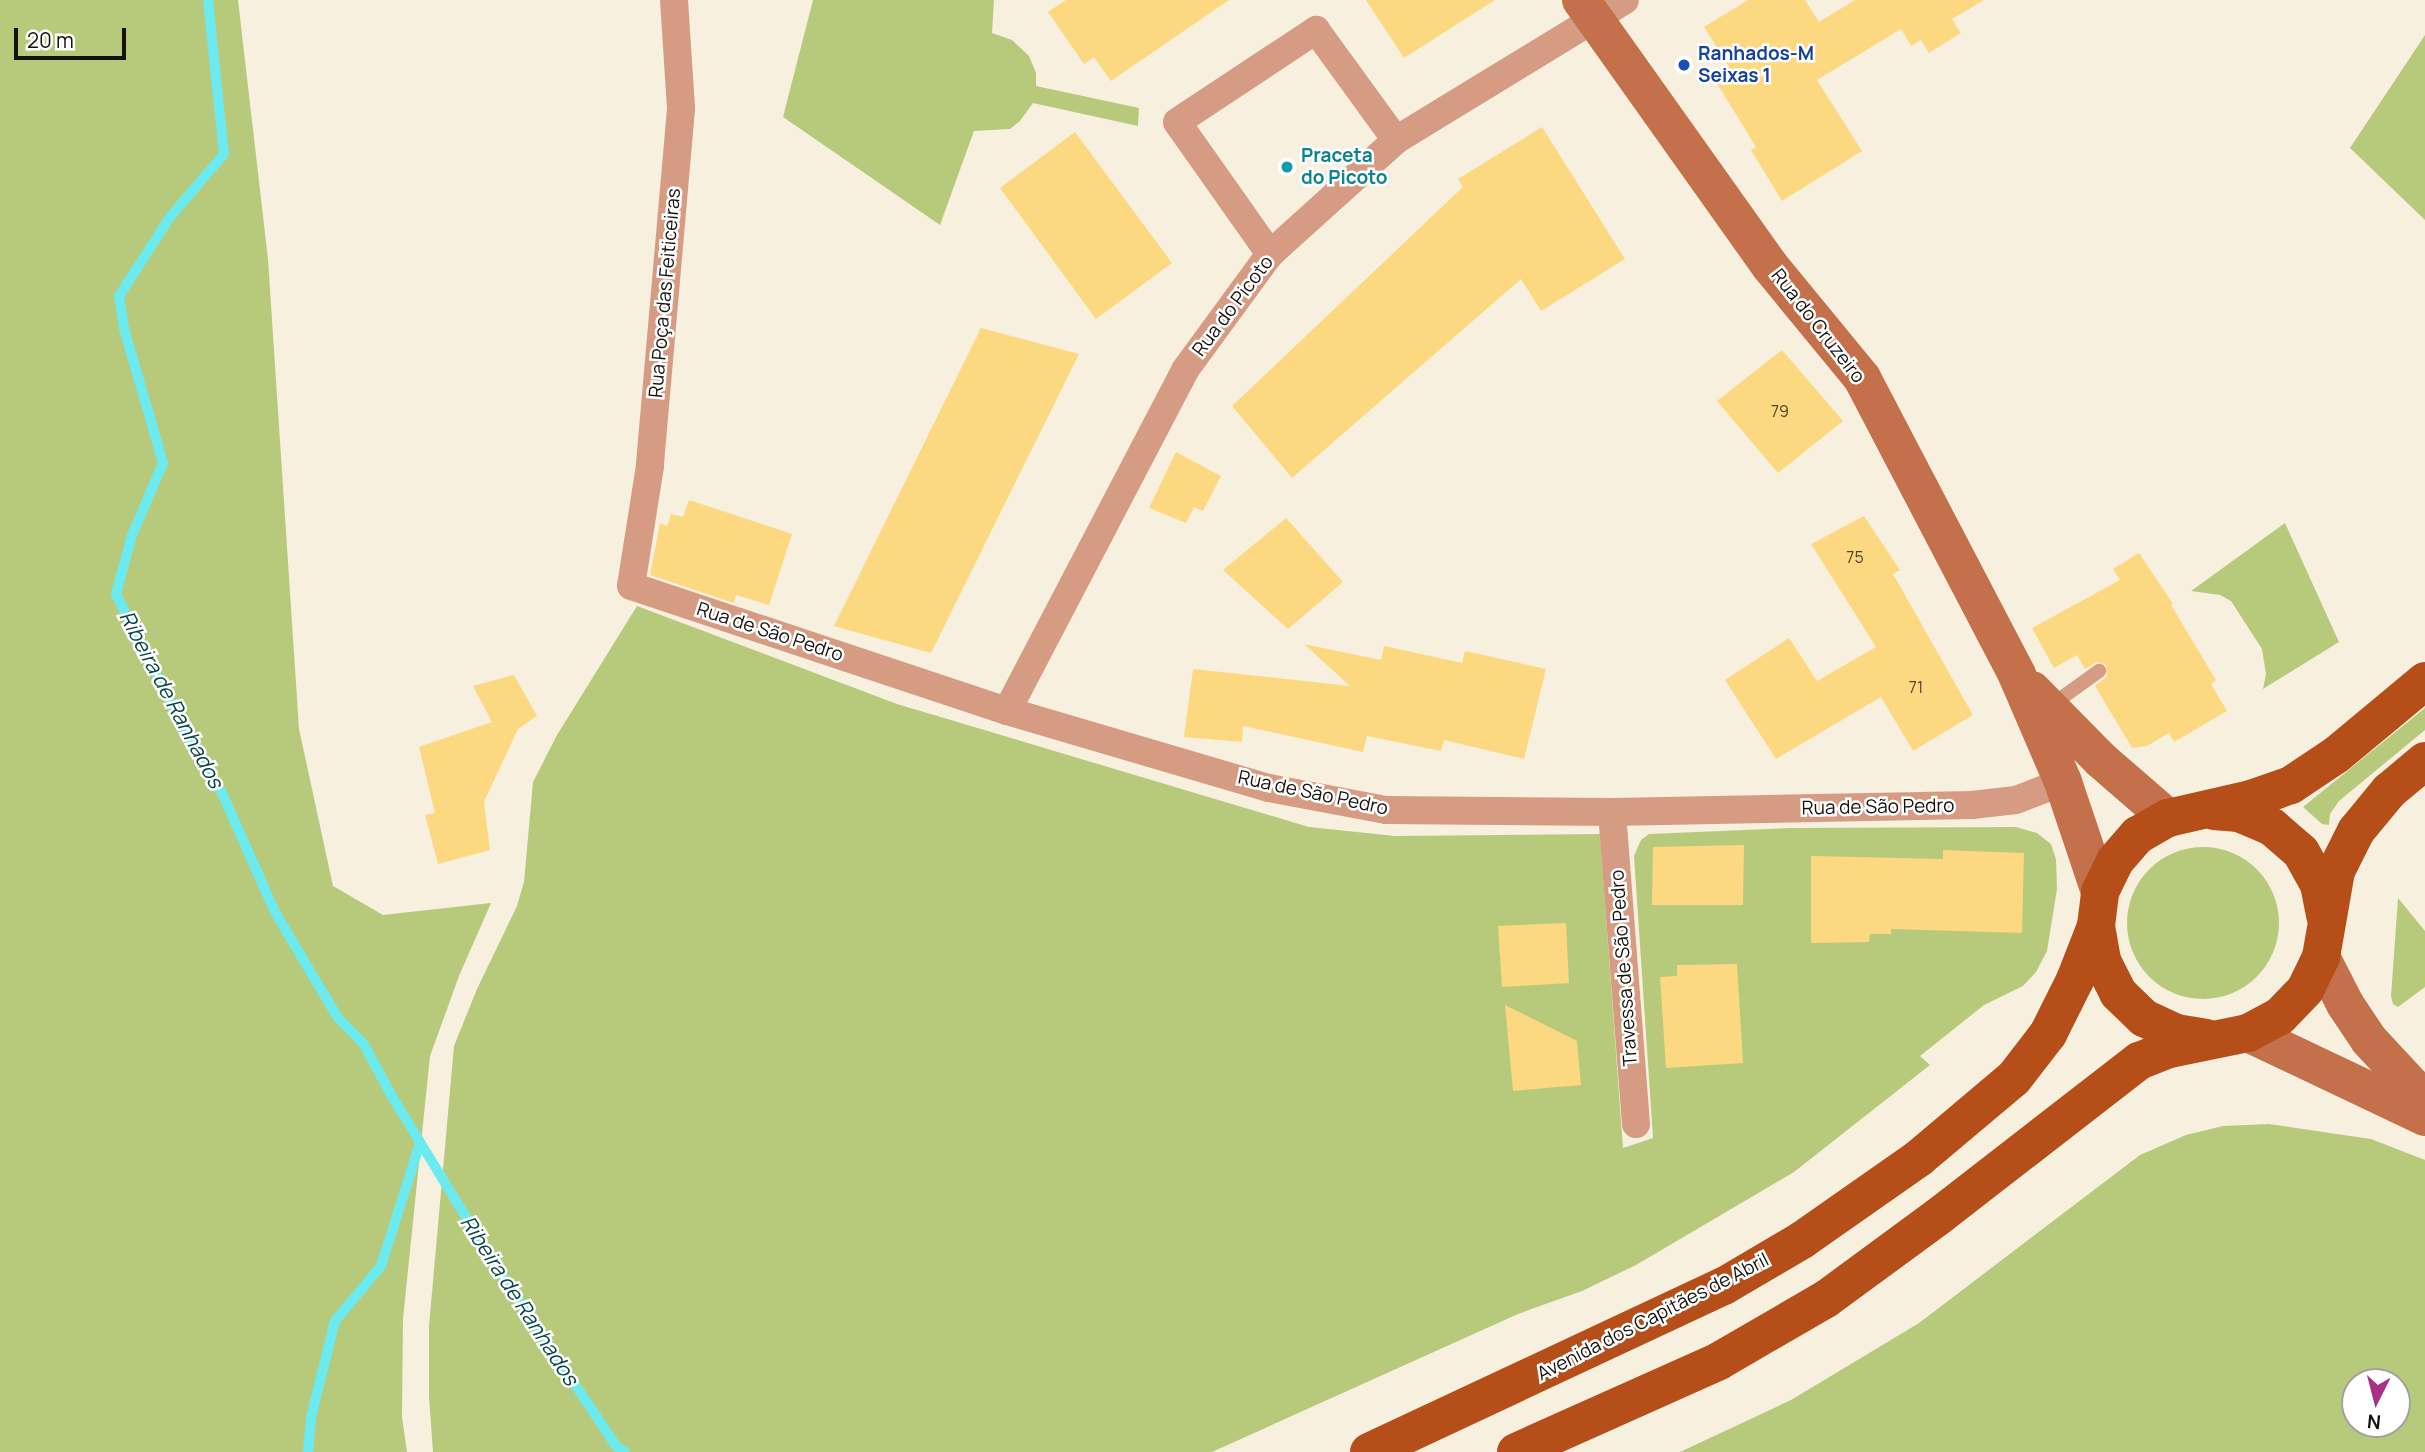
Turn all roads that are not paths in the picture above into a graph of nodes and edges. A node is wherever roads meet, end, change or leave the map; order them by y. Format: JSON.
{"nodes":[{"id":1,"x":674,"y":0,"type":"edge"},
{"id":2,"x":1600,"y":7,"type":"edge"},
{"id":3,"x":1396,"y":140,"type":"junction"},
{"id":4,"x":1270,"y":254,"type":"junction"},
{"id":5,"x":631,"y":586,"type":"joint"},
{"id":6,"x":2098,"y":671,"type":"dead end"},
{"id":7,"x":2017,"y":675,"type":"junction"},
{"id":8,"x":2425,"y":681,"type":"edge"},
{"id":9,"x":2049,"y":707,"type":"junction"},
{"id":10,"x":1007,"y":711,"type":"junction"},
{"id":11,"x":2425,"y":761,"type":"edge"},
{"id":12,"x":2063,"y":782,"type":"junction"},
{"id":13,"x":1612,"y":812,"type":"junction"},
{"id":14,"x":2185,"y":814,"type":"junction"},
{"id":15,"x":2098,"y":909,"type":"junction"},
{"id":16,"x":2324,"y":939,"type":"junction"},
{"id":17,"x":2230,"y":1036,"type":"junction"},
{"id":18,"x":2425,"y":1100,"type":"edge"},
{"id":19,"x":2425,"y":1117,"type":"edge"},
{"id":20,"x":1636,"y":1125,"type":"dead end"},
{"id":21,"x":1369,"y":1452,"type":"edge"},
{"id":22,"x":1516,"y":1452,"type":"edge"}],
"edges":[{"from":1,"to":5,"type":"street","name":"Rua Poça das Feiticeiras"},
{"from":2,"to":3,"type":"street","name":"Rua do Picoto"},
{"from":2,"to":7,"type":"street","name":"Rua do Cruzeiro"},
{"from":3,"to":4,"type":"street","name":"Rua do Picoto"},
{"from":3,"to":4,"type":"street"},
{"from":4,"to":10,"type":"street","name":"Rua do Picoto"},
{"from":5,"to":10,"type":"street","name":"Rua de São Pedro"},
{"from":6,"to":9,"type":"lane"},
{"from":7,"to":9,"type":"street","name":"Rua do Cruzeiro"},
{"from":7,"to":12,"type":"street","name":"Rua do Cruzeiro"},
{"from":8,"to":14,"type":"main road","name":"Avenida dos Capitães de Abril"},
{"from":9,"to":14,"type":"street","name":"Rua do Cruzeiro"},
{"from":10,"to":13,"type":"street","name":"Rua de São Pedro"},
{"from":11,"to":16,"type":"main road"},
{"from":12,"to":13,"type":"street","name":"Rua de São Pedro"},
{"from":12,"to":15,"type":"street","name":"Rua do Cruzeiro"},
{"from":13,"to":20,"type":"street","name":"Travessa de São Pedro"},
{"from":14,"to":15,"type":"main road","name":"Avenida dos Capitães de Abril"},
{"from":14,"to":16,"type":"main road"},
{"from":15,"to":17,"type":"main road"},
{"from":15,"to":21,"type":"main road","name":"Avenida dos Capitães de Abril"},
{"from":16,"to":17,"type":"main road"},
{"from":16,"to":18,"type":"street"},
{"from":17,"to":19,"type":"street"},
{"from":17,"to":22,"type":"main road"}]}
